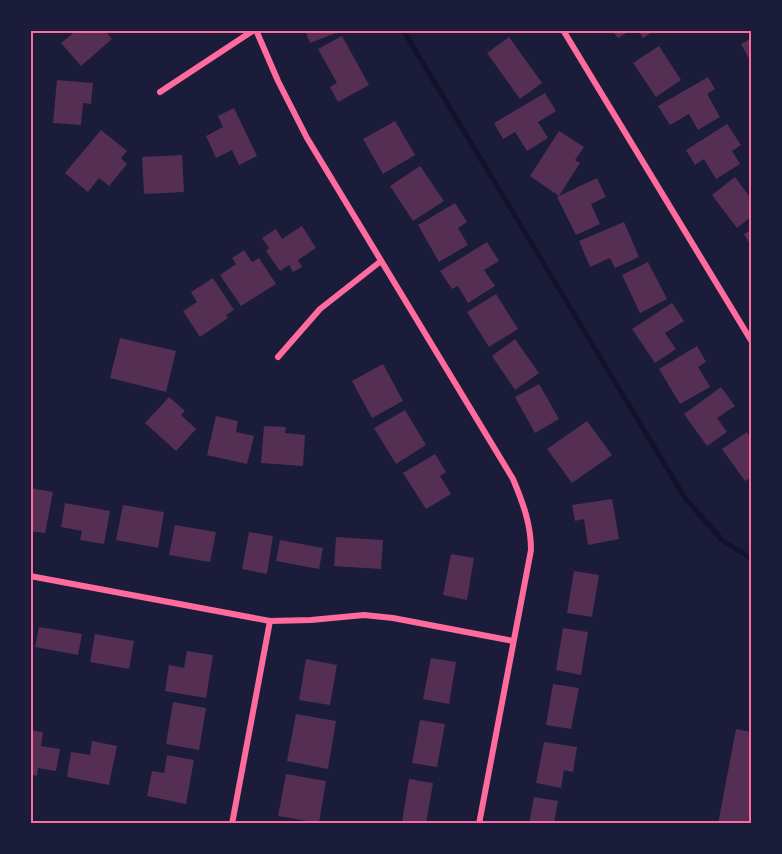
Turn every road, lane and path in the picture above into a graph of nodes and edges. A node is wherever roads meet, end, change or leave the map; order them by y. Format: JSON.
{"nodes":[{"id":1,"x":255,"y":30,"type":"edge"},
{"id":2,"x":563,"y":30,"type":"edge"},
{"id":3,"x":160,"y":92,"type":"dead end"},
{"id":4,"x":381,"y":261,"type":"junction"},
{"id":5,"x":752,"y":342,"type":"edge"},
{"id":6,"x":278,"y":357,"type":"dead end"},
{"id":7,"x":30,"y":576,"type":"edge"},
{"id":8,"x":270,"y":621,"type":"junction"},
{"id":9,"x":513,"y":641,"type":"junction"},
{"id":10,"x":231,"y":824,"type":"edge"},
{"id":11,"x":479,"y":824,"type":"edge"}],
"edges":[{"from":1,"to":3,"type":"street"},
{"from":1,"to":4,"type":"street"},
{"from":2,"to":5,"type":"street"},
{"from":4,"to":6,"type":"street"},
{"from":4,"to":9,"type":"street"},
{"from":7,"to":8,"type":"street"},
{"from":8,"to":9,"type":"street"},
{"from":8,"to":10,"type":"street"},
{"from":9,"to":11,"type":"street"}]}
